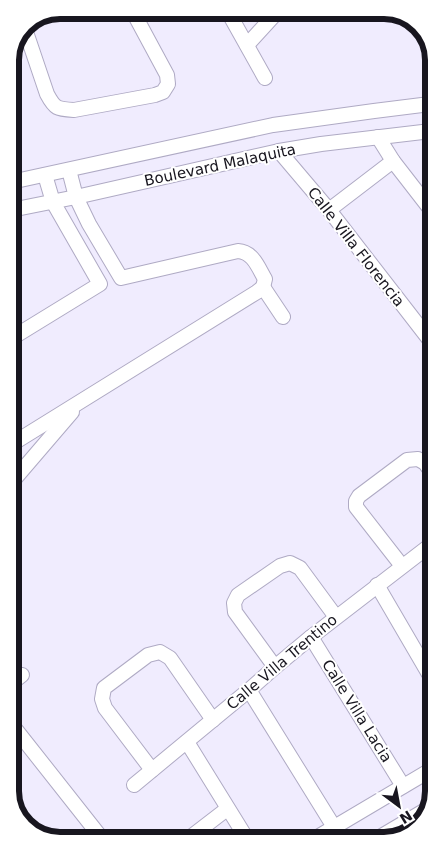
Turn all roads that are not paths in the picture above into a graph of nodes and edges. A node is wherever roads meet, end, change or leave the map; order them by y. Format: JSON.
{"nodes":[{"id":1,"x":137,"y":19,"type":"edge"},
{"id":2,"x":232,"y":19,"type":"edge"},
{"id":3,"x":271,"y":19,"type":"edge"},
{"id":4,"x":27,"y":35,"type":"edge"},
{"id":5,"x":247,"y":45,"type":"junction"},
{"id":6,"x":265,"y":78,"type":"dead end"},
{"id":7,"x":425,"y":105,"type":"edge"},
{"id":8,"x":425,"y":132,"type":"edge"},
{"id":9,"x":378,"y":136,"type":"junction"},
{"id":10,"x":279,"y":151,"type":"junction"},
{"id":11,"x":393,"y":161,"type":"junction"},
{"id":12,"x":69,"y":170,"type":"junction"},
{"id":13,"x":45,"y":175,"type":"junction"},
{"id":14,"x":19,"y":180,"type":"edge"},
{"id":15,"x":76,"y":197,"type":"junction"},
{"id":16,"x":53,"y":202,"type":"junction"},
{"id":17,"x":425,"y":202,"type":"edge"},
{"id":18,"x":19,"y":209,"type":"edge"},
{"id":19,"x":329,"y":210,"type":"junction"},
{"id":20,"x":263,"y":287,"type":"junction"},
{"id":21,"x":283,"y":317,"type":"dead end"},
{"id":22,"x":19,"y":334,"type":"edge"},
{"id":23,"x":425,"y":334,"type":"edge"},
{"id":24,"x":80,"y":402,"type":"junction"},
{"id":25,"x":19,"y":440,"type":"edge"},
{"id":26,"x":425,"y":463,"type":"edge"},
{"id":27,"x":19,"y":474,"type":"edge"},
{"id":28,"x":425,"y":549,"type":"edge"},
{"id":29,"x":402,"y":566,"type":"junction"},
{"id":30,"x":377,"y":585,"type":"junction"},
{"id":31,"x":336,"y":617,"type":"junction"},
{"id":32,"x":311,"y":637,"type":"junction"},
{"id":33,"x":275,"y":667,"type":"junction"},
{"id":34,"x":425,"y":667,"type":"edge"},
{"id":35,"x":249,"y":690,"type":"junction"},
{"id":36,"x":213,"y":720,"type":"junction"},
{"id":37,"x":19,"y":732,"type":"edge"},
{"id":38,"x":187,"y":742,"type":"junction"},
{"id":39,"x":152,"y":770,"type":"junction"},
{"id":40,"x":425,"y":773,"type":"edge"},
{"id":41,"x":134,"y":784,"type":"dead end"},
{"id":42,"x":403,"y":786,"type":"junction"},
{"id":43,"x":228,"y":809,"type":"junction"},
{"id":44,"x":334,"y":826,"type":"junction"},
{"id":45,"x":97,"y":832,"type":"edge"},
{"id":46,"x":198,"y":832,"type":"edge"},
{"id":47,"x":243,"y":832,"type":"edge"},
{"id":48,"x":325,"y":832,"type":"edge"}],
"edges":[{"from":1,"to":4,"type":"street"},
{"from":2,"to":5,"type":"street"},
{"from":3,"to":5,"type":"street"},
{"from":5,"to":6,"type":"street"},
{"from":7,"to":12,"type":"street","name":"Boulevard Malaquita"},
{"from":8,"to":9,"type":"street","name":"Boulevard Malaquita"},
{"from":9,"to":10,"type":"street","name":"Boulevard Malaquita"},
{"from":9,"to":11,"type":"street"},
{"from":10,"to":15,"type":"street","name":"Boulevard Malaquita"},
{"from":10,"to":19,"type":"street","name":"Calle Villa Florencia"},
{"from":11,"to":17,"type":"street"},
{"from":11,"to":19,"type":"street"},
{"from":12,"to":13,"type":"street","name":"Boulevard Malaquita"},
{"from":12,"to":15,"type":"street"},
{"from":13,"to":14,"type":"street","name":"Boulevard Malaquita"},
{"from":13,"to":16,"type":"street"},
{"from":15,"to":16,"type":"street","name":"Boulevard Malaquita"},
{"from":15,"to":20,"type":"street"},
{"from":16,"to":18,"type":"street","name":"Boulevard Malaquita"},
{"from":16,"to":22,"type":"street"},
{"from":19,"to":23,"type":"street","name":"Calle Villa Florencia"},
{"from":20,"to":21,"type":"street"},
{"from":20,"to":24,"type":"street"},
{"from":24,"to":25,"type":"street"},
{"from":24,"to":27,"type":"street"},
{"from":26,"to":29,"type":"street"},
{"from":28,"to":29,"type":"street","name":"Calle Villa Trentino"},
{"from":29,"to":30,"type":"street","name":"Calle Villa Trentino"},
{"from":30,"to":31,"type":"street","name":"Calle Villa Trentino"},
{"from":30,"to":34,"type":"street"},
{"from":31,"to":32,"type":"street","name":"Calle Villa Trentino"},
{"from":31,"to":33,"type":"street"},
{"from":32,"to":33,"type":"street","name":"Calle Villa Trentino"},
{"from":32,"to":42,"type":"street","name":"Calle Villa Lacia"},
{"from":33,"to":35,"type":"street","name":"Calle Villa Trentino"},
{"from":35,"to":36,"type":"street","name":"Calle Villa Trentino"},
{"from":35,"to":44,"type":"street"},
{"from":36,"to":38,"type":"street","name":"Calle Villa Trentino"},
{"from":36,"to":39,"type":"street"},
{"from":37,"to":45,"type":"street"},
{"from":38,"to":39,"type":"street","name":"Calle Villa Trentino"},
{"from":38,"to":43,"type":"street"},
{"from":39,"to":41,"type":"street","name":"Calle Villa Trentino"},
{"from":40,"to":42,"type":"street"},
{"from":42,"to":44,"type":"street"},
{"from":43,"to":46,"type":"street"},
{"from":43,"to":47,"type":"street"},
{"from":44,"to":48,"type":"street"}]}
